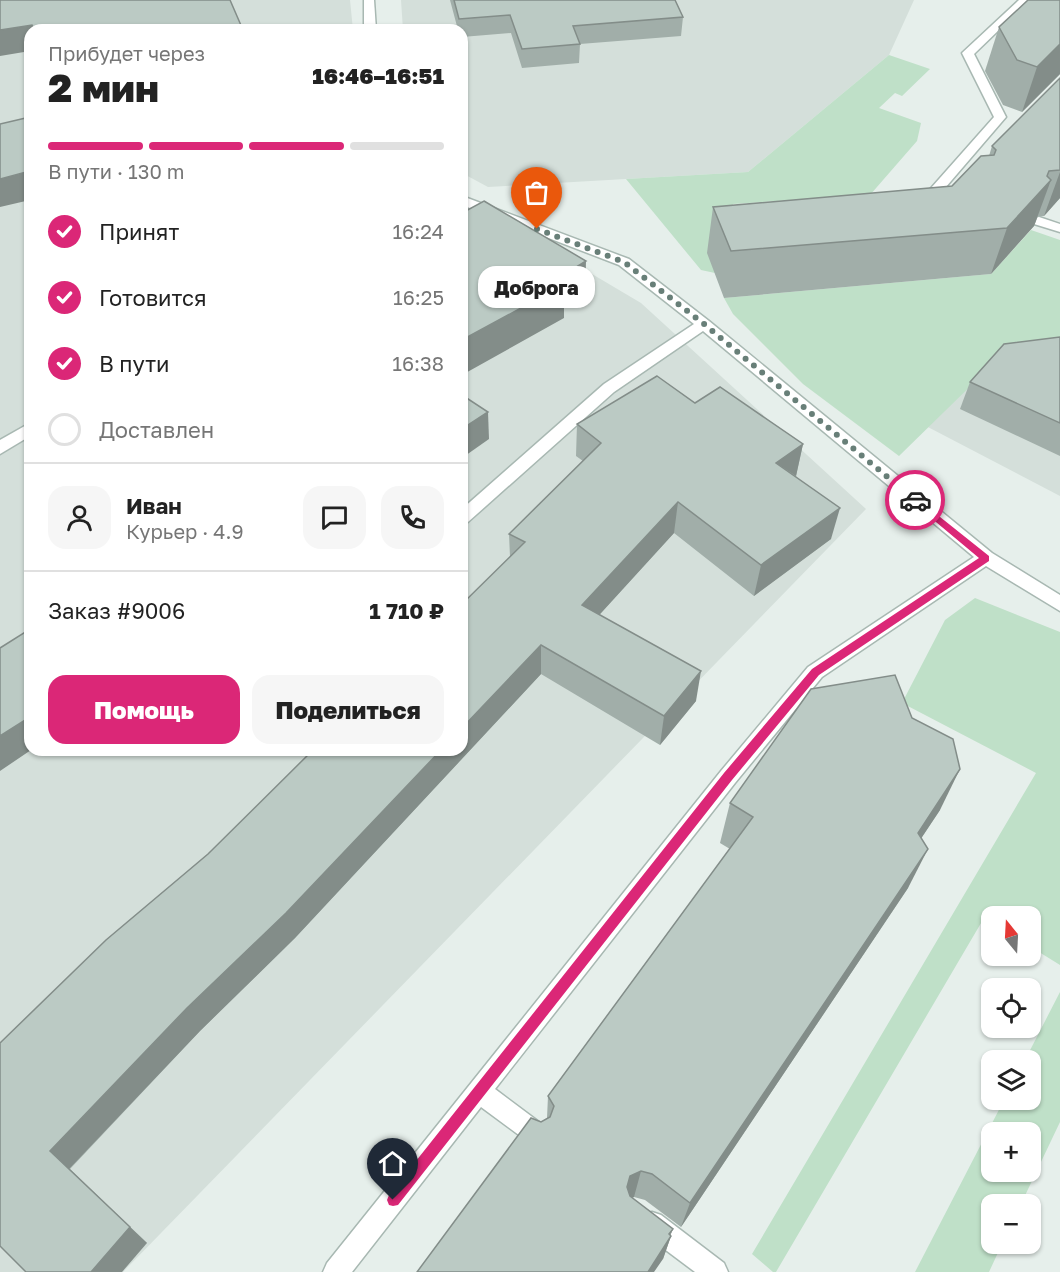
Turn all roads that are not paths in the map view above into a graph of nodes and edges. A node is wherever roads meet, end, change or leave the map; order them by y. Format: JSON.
{"nodes":[{"id":1,"x":369,"y":0,"type":"edge"},
{"id":2,"x":1025,"y":0,"type":"edge"},
{"id":3,"x":370,"y":24,"type":"edge"},
{"id":4,"x":904,"y":201,"type":"edge"},
{"id":5,"x":468,"y":202,"type":"edge"},
{"id":6,"x":1039,"y":221,"type":"edge"},
{"id":7,"x":1060,"y":228,"type":"edge"},
{"id":8,"x":704,"y":324,"type":"junction"},
{"id":9,"x":24,"y":432,"type":"edge"},
{"id":10,"x":0,"y":448,"type":"edge"},
{"id":11,"x":468,"y":513,"type":"edge"},
{"id":12,"x":986,"y":558,"type":"junction"},
{"id":13,"x":1060,"y":604,"type":"edge"},
{"id":14,"x":479,"y":1092,"type":"junction"},
{"id":15,"x":539,"y":1136,"type":"edge"},
{"id":16,"x":635,"y":1211,"type":"edge"},
{"id":17,"x":336,"y":1272,"type":"edge"},
{"id":18,"x":715,"y":1272,"type":"edge"}],
"edges":[{"from":1,"to":3,"type":"lane"},
{"from":2,"to":4,"type":"lane"},
{"from":5,"to":8,"type":"lane"},
{"from":6,"to":7,"type":"lane"},
{"from":8,"to":11,"type":"lane"},
{"from":8,"to":12,"type":"lane"},
{"from":9,"to":10,"type":"lane"},
{"from":12,"to":13,"type":"lane"},
{"from":12,"to":14,"type":"lane"},
{"from":14,"to":15,"type":"lane"},
{"from":14,"to":17,"type":"lane"},
{"from":16,"to":18,"type":"lane"}]}
